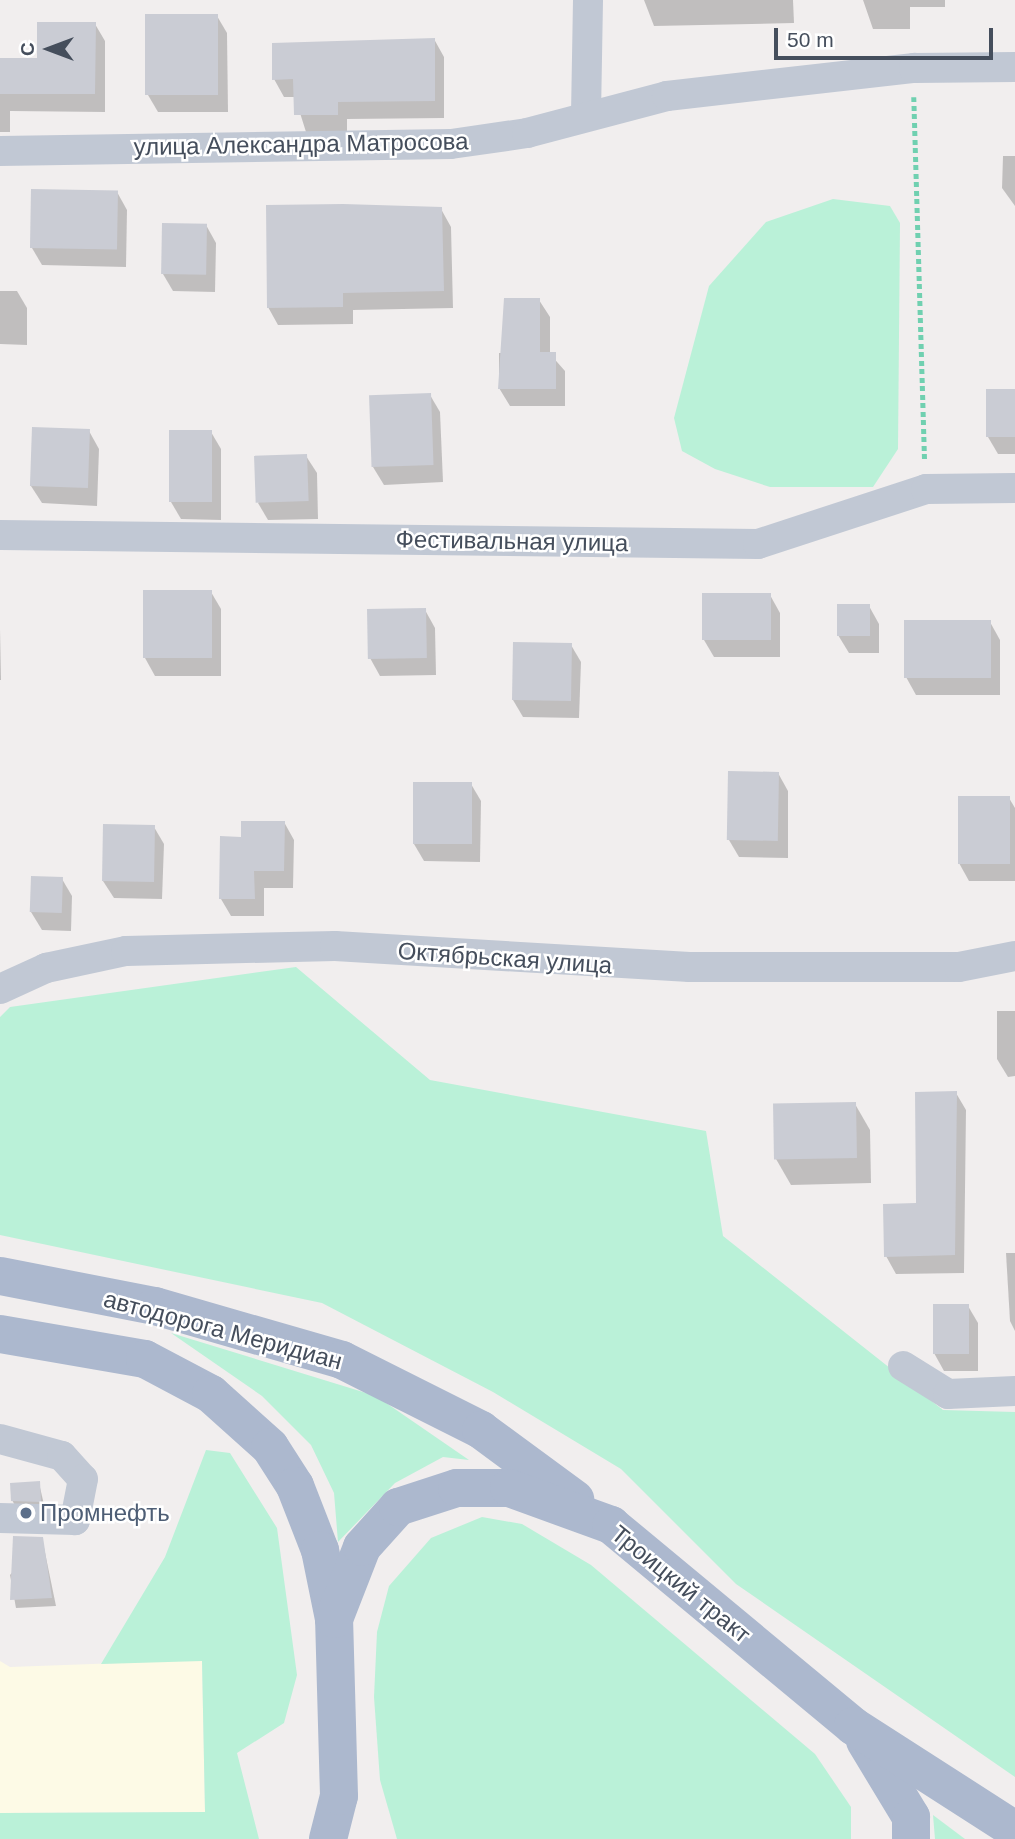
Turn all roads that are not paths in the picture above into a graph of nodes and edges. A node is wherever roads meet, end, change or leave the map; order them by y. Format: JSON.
{"nodes":[{"id":1,"x":588,"y":0,"type":"edge"},
{"id":2,"x":1015,"y":67,"type":"edge"},
{"id":3,"x":586,"y":115,"type":"junction"},
{"id":4,"x":0,"y":151,"type":"edge"},
{"id":5,"x":1015,"y":488,"type":"edge"},
{"id":6,"x":0,"y":535,"type":"edge"},
{"id":7,"x":1015,"y":956,"type":"edge"},
{"id":8,"x":0,"y":989,"type":"edge"},
{"id":9,"x":0,"y":1276,"type":"edge"},
{"id":10,"x":0,"y":1334,"type":"edge"},
{"id":11,"x":903,"y":1366,"type":"dead end"},
{"id":12,"x":1015,"y":1391,"type":"edge"},
{"id":13,"x":0,"y":1439,"type":"edge"},
{"id":14,"x":0,"y":1518,"type":"edge"},
{"id":15,"x":611,"y":1525,"type":"junction"},
{"id":16,"x":334,"y":1619,"type":"junction"},
{"id":17,"x":853,"y":1726,"type":"junction"},
{"id":18,"x":339,"y":1796,"type":"junction"},
{"id":19,"x":1015,"y":1830,"type":"edge"},
{"id":20,"x":328,"y":1839,"type":"edge"},
{"id":21,"x":354,"y":1839,"type":"edge"},
{"id":22,"x":911,"y":1839,"type":"edge"}],
"edges":[{"from":1,"to":3,"type":"street"},
{"from":2,"to":3,"type":"street","name":"улица Александра Матросова"},
{"from":3,"to":4,"type":"street","name":"улица Александра Матросова"},
{"from":5,"to":6,"type":"street","name":"Фестивальная улица"},
{"from":7,"to":8,"type":"street","name":"Октябрьская улица"},
{"from":9,"to":15,"type":"main road","name":"автодорога Меридиан"},
{"from":10,"to":16,"type":"main road","name":"автодорога Меридиан"},
{"from":11,"to":12,"type":"street"},
{"from":13,"to":14,"type":"street"},
{"from":15,"to":16,"type":"main road","name":"Троицкий тракт"},
{"from":15,"to":17,"type":"main road","name":"Троицкий тракт"},
{"from":16,"to":18,"type":"main road","name":"Троицкий тракт"},
{"from":17,"to":19,"type":"main road","name":"Троицкий тракт"},
{"from":17,"to":22,"type":"main road"},
{"from":18,"to":20,"type":"main road","name":"Троицкий тракт"},
{"from":18,"to":21,"type":"main road"}]}
